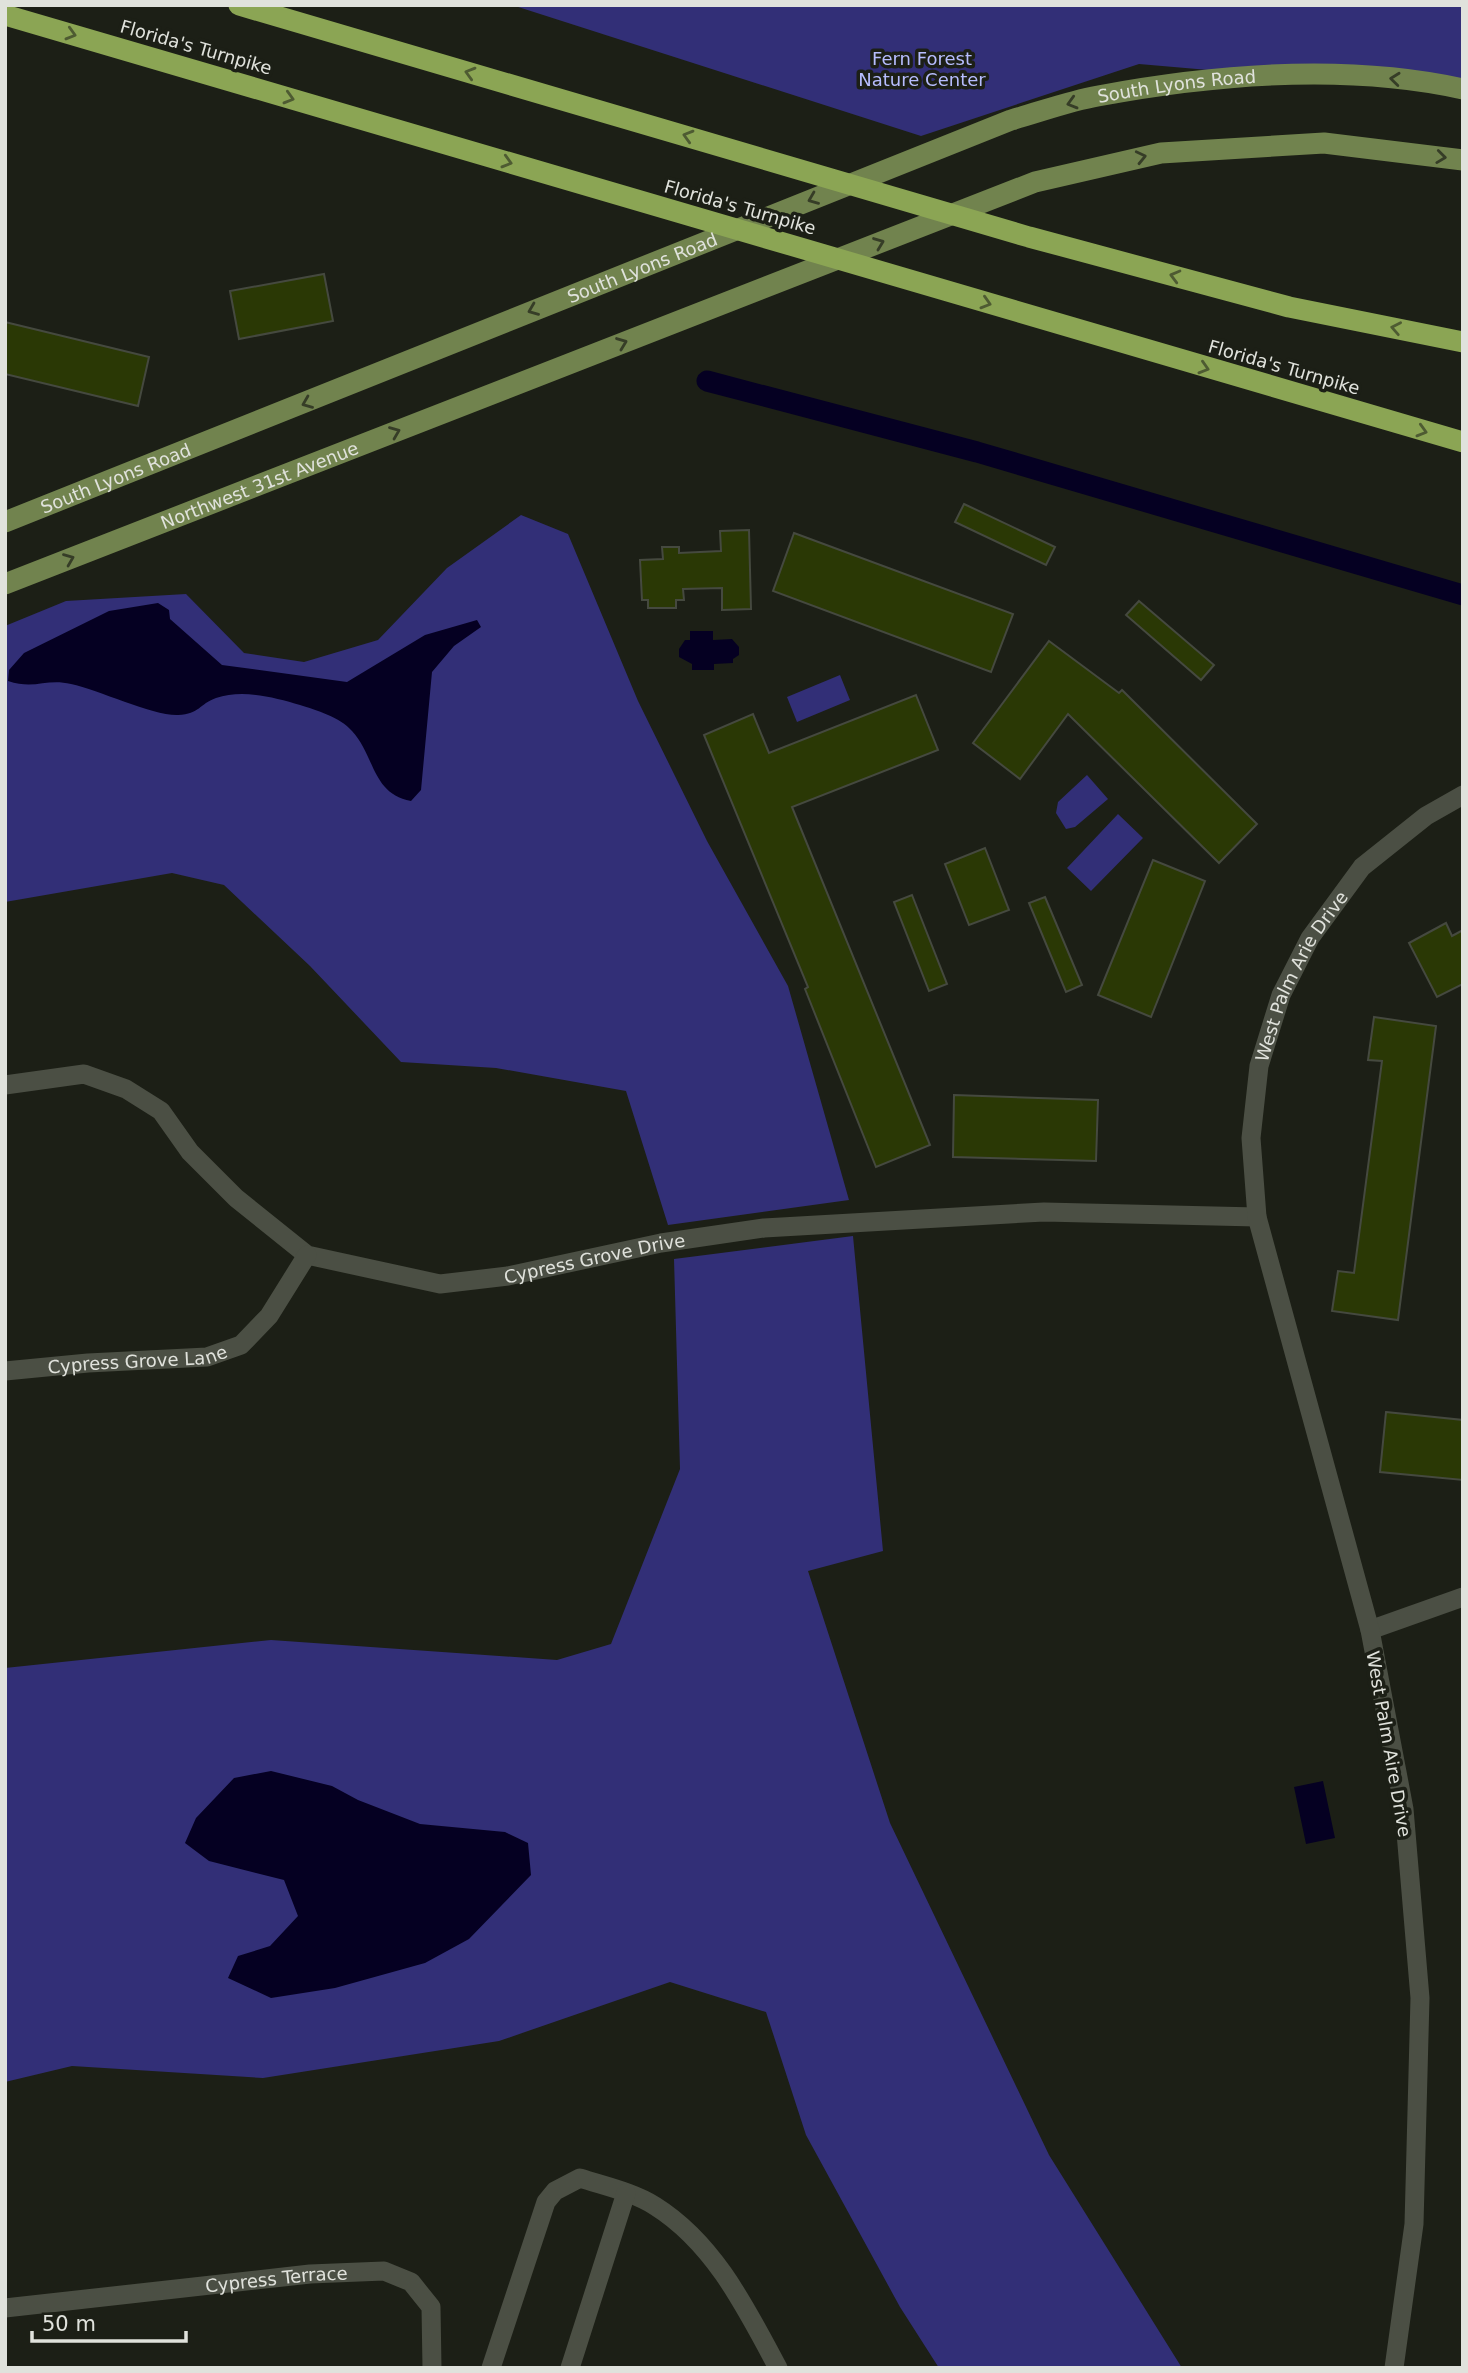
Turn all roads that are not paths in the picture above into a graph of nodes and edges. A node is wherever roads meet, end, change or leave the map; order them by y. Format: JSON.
{"nodes":[{"id":1,"x":239,"y":5,"type":"edge"},
{"id":2,"x":5,"y":15,"type":"edge"},
{"id":3,"x":1463,"y":89,"type":"edge"},
{"id":4,"x":1463,"y":160,"type":"edge"},
{"id":5,"x":1463,"y":341,"type":"edge"},
{"id":6,"x":1463,"y":442,"type":"edge"},
{"id":7,"x":5,"y":522,"type":"edge"},
{"id":8,"x":5,"y":584,"type":"edge"},
{"id":9,"x":1463,"y":795,"type":"edge"},
{"id":10,"x":5,"y":1086,"type":"edge"},
{"id":11,"x":1258,"y":1217,"type":"junction"},
{"id":12,"x":307,"y":1255,"type":"junction"},
{"id":13,"x":5,"y":1371,"type":"edge"},
{"id":14,"x":1463,"y":1597,"type":"edge"},
{"id":15,"x":1370,"y":1630,"type":"junction"},
{"id":16,"x":626,"y":2193,"type":"junction"},
{"id":17,"x":5,"y":2308,"type":"edge"},
{"id":18,"x":432,"y":2368,"type":"edge"},
{"id":19,"x":491,"y":2368,"type":"edge"},
{"id":20,"x":570,"y":2368,"type":"edge"},
{"id":21,"x":778,"y":2368,"type":"edge"},
{"id":22,"x":1394,"y":2368,"type":"edge"}],
"edges":[{"from":5,"to":1,"type":"highway","one_way":true},
{"from":2,"to":6,"type":"highway","name":"Florida's Turnpike","one_way":true},
{"from":3,"to":7,"type":"main road","name":"South Lyons Road","one_way":true},
{"from":8,"to":4,"type":"main road","name":"Northwest 31st Avenue","one_way":true},
{"from":9,"to":11,"type":"street","name":"West Palm Arie Drive"},
{"from":10,"to":12,"type":"street","name":"Cypress Grove Drive"},
{"from":11,"to":12,"type":"street","name":"Cypress Grove Drive"},
{"from":11,"to":15,"type":"street","name":"West Palm Aire Drive"},
{"from":12,"to":13,"type":"street","name":"Cypress Grove Lane"},
{"from":14,"to":15,"type":"street"},
{"from":15,"to":22,"type":"street","name":"West Palm Aire Drive"},
{"from":16,"to":19,"type":"street"},
{"from":16,"to":20,"type":"street"},
{"from":16,"to":21,"type":"street"},
{"from":17,"to":18,"type":"street","name":"Cypress Terrace"}]}
